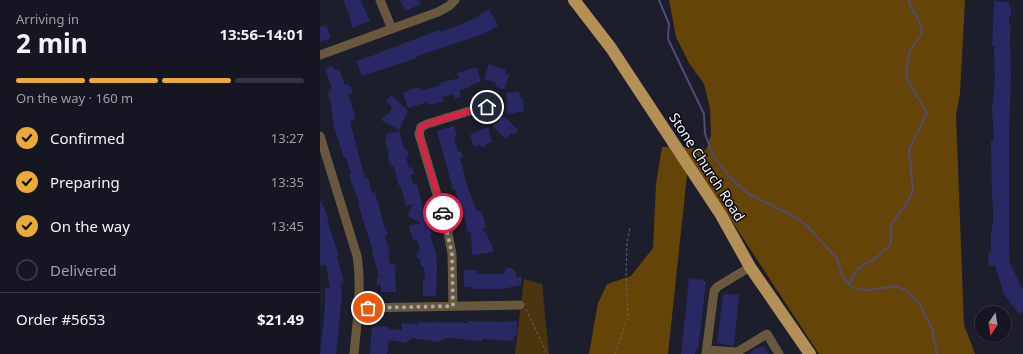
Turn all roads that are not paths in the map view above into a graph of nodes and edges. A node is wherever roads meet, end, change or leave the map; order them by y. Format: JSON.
{"nodes":[{"id":1,"x":380,"y":0,"type":"edge"},
{"id":2,"x":455,"y":0,"type":"edge"},
{"id":3,"x":574,"y":0,"type":"edge"},
{"id":4,"x":392,"y":29,"type":"junction"},
{"id":5,"x":320,"y":55,"type":"edge"},
{"id":6,"x":487,"y":107,"type":"dead end"},
{"id":7,"x":320,"y":136,"type":"edge"},
{"id":8,"x":750,"y":267,"type":"junction"},
{"id":9,"x":520,"y":305,"type":"road end"},
{"id":10,"x":453,"y":306,"type":"junction"},
{"id":11,"x":358,"y":308,"type":"junction"},
{"id":12,"x":707,"y":352,"type":"edge"},
{"id":13,"x":354,"y":354,"type":"edge"},
{"id":14,"x":779,"y":354,"type":"edge"},
{"id":15,"x":810,"y":354,"type":"edge"}],
"edges":[{"from":1,"to":4,"type":"street"},
{"from":2,"to":4,"type":"street"},
{"from":3,"to":8,"type":"main road","name":"Stone Church Road"},
{"from":4,"to":5,"type":"street"},
{"from":6,"to":10,"type":"street"},
{"from":7,"to":11,"type":"street"},
{"from":8,"to":12,"type":"street"},
{"from":8,"to":15,"type":"main road","name":"Stone Church Road"},
{"from":9,"to":10,"type":"street"},
{"from":10,"to":11,"type":"street"},
{"from":11,"to":13,"type":"street"},
{"from":12,"to":14,"type":"street"}]}
